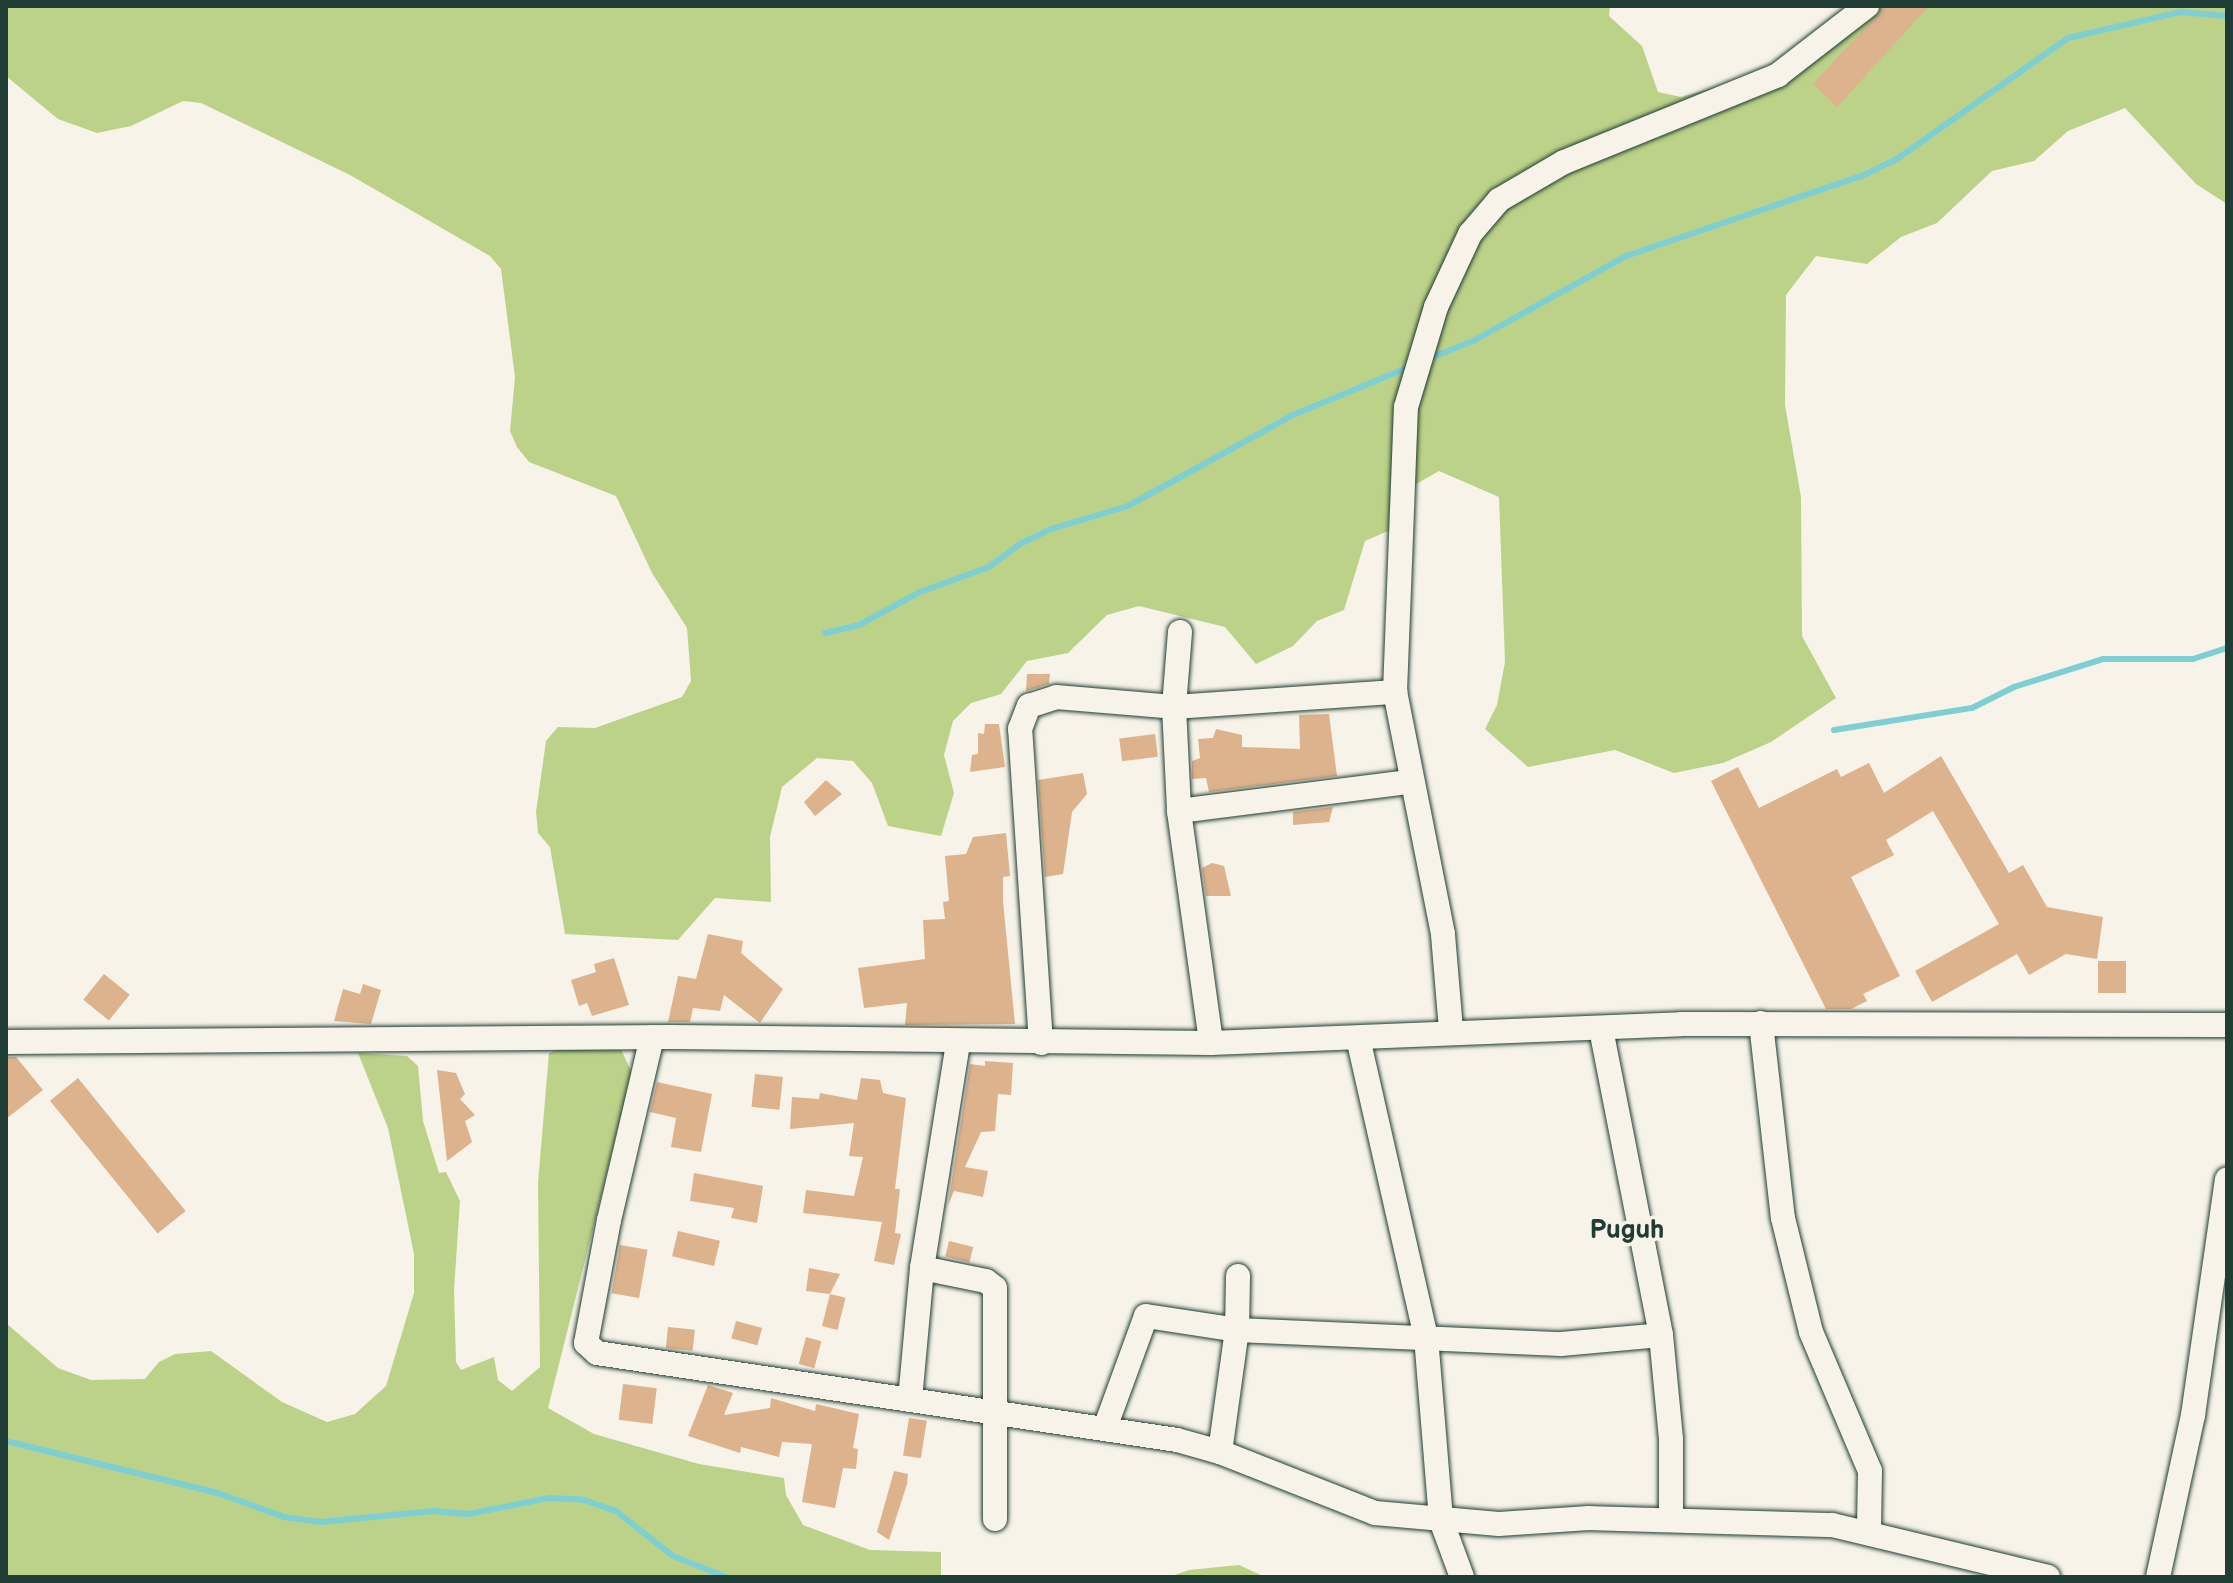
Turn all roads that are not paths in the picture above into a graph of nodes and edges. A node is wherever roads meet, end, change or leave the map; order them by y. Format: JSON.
{"nodes":[{"id":1,"x":1867,"y":6,"type":"edge"},
{"id":2,"x":1180,"y":632,"type":"dead end"},
{"id":3,"x":1395,"y":692,"type":"junction"},
{"id":4,"x":1174,"y":707,"type":"junction"},
{"id":5,"x":1409,"y":782,"type":"junction"},
{"id":6,"x":1179,"y":811,"type":"junction"},
{"id":7,"x":1761,"y":1023,"type":"junction"},
{"id":8,"x":2227,"y":1025,"type":"edge"},
{"id":9,"x":1601,"y":1029,"type":"junction"},
{"id":10,"x":1451,"y":1030,"type":"junction"},
{"id":11,"x":652,"y":1037,"type":"junction"},
{"id":12,"x":1358,"y":1038,"type":"junction"},
{"id":13,"x":6,"y":1042,"type":"edge"},
{"id":14,"x":958,"y":1043,"type":"junction"},
{"id":15,"x":1041,"y":1043,"type":"junction"},
{"id":16,"x":1211,"y":1043,"type":"junction"},
{"id":17,"x":2227,"y":1179,"type":"edge"},
{"id":18,"x":922,"y":1268,"type":"junction"},
{"id":19,"x":1238,"y":1276,"type":"dead end"},
{"id":20,"x":1237,"y":1330,"type":"junction"},
{"id":21,"x":1661,"y":1335,"type":"junction"},
{"id":22,"x":1426,"y":1337,"type":"junction"},
{"id":23,"x":910,"y":1400,"type":"junction"},
{"id":24,"x":991,"y":1414,"type":"junction"},
{"id":25,"x":1105,"y":1428,"type":"junction"},
{"id":26,"x":1220,"y":1452,"type":"junction"},
{"id":27,"x":995,"y":1519,"type":"dead end"},
{"id":28,"x":1671,"y":1519,"type":"junction"},
{"id":29,"x":1441,"y":1520,"type":"junction"},
{"id":30,"x":1869,"y":1530,"type":"junction"},
{"id":31,"x":1462,"y":1577,"type":"edge"},
{"id":32,"x":2048,"y":1577,"type":"edge"},
{"id":33,"x":2158,"y":1577,"type":"edge"}],
"edges":[{"from":1,"to":3,"type":"street"},
{"from":2,"to":4,"type":"street"},
{"from":3,"to":4,"type":"street"},
{"from":3,"to":5,"type":"street"},
{"from":4,"to":6,"type":"street"},
{"from":4,"to":15,"type":"street"},
{"from":5,"to":6,"type":"street"},
{"from":5,"to":10,"type":"street"},
{"from":6,"to":16,"type":"street"},
{"from":7,"to":8,"type":"street"},
{"from":7,"to":9,"type":"street"},
{"from":7,"to":30,"type":"street"},
{"from":9,"to":10,"type":"street"},
{"from":9,"to":21,"type":"street"},
{"from":10,"to":12,"type":"street"},
{"from":11,"to":13,"type":"street"},
{"from":11,"to":14,"type":"street"},
{"from":11,"to":23,"type":"street"},
{"from":12,"to":16,"type":"street"},
{"from":12,"to":22,"type":"street"},
{"from":14,"to":15,"type":"street"},
{"from":14,"to":18,"type":"street"},
{"from":15,"to":16,"type":"street"},
{"from":17,"to":33,"type":"street"},
{"from":18,"to":23,"type":"street"},
{"from":18,"to":24,"type":"street"},
{"from":19,"to":20,"type":"street"},
{"from":20,"to":22,"type":"street"},
{"from":20,"to":25,"type":"street"},
{"from":20,"to":26,"type":"street"},
{"from":21,"to":22,"type":"street"},
{"from":21,"to":28,"type":"street"},
{"from":22,"to":29,"type":"street"},
{"from":23,"to":24,"type":"street"},
{"from":24,"to":25,"type":"street"},
{"from":24,"to":27,"type":"street"},
{"from":25,"to":26,"type":"street"},
{"from":26,"to":29,"type":"street"},
{"from":28,"to":29,"type":"street"},
{"from":28,"to":30,"type":"street"},
{"from":29,"to":31,"type":"street"},
{"from":30,"to":32,"type":"street"}]}
